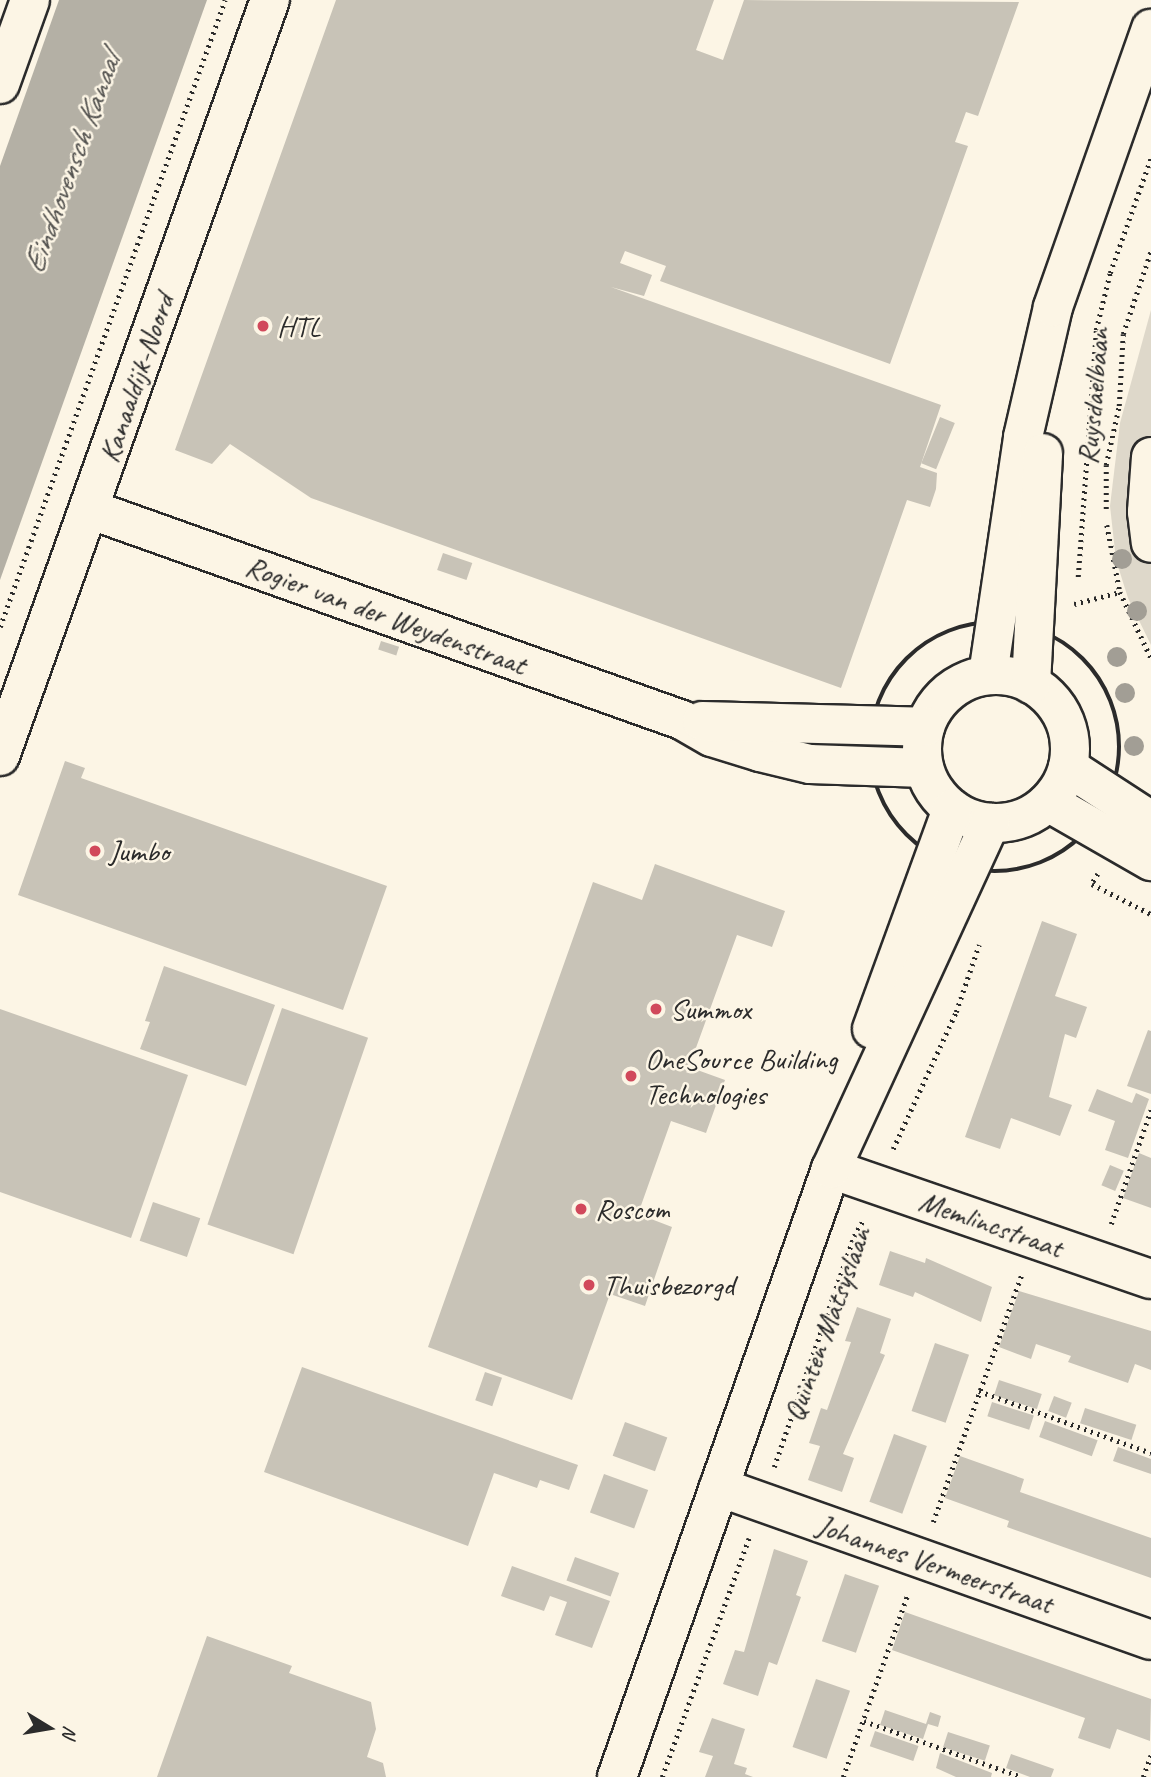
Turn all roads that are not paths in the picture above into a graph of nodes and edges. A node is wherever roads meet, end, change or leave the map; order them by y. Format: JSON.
{"nodes":[{"id":1,"x":30,"y":0,"type":"edge"},
{"id":2,"x":270,"y":0,"type":"edge"},
{"id":3,"x":1151,"y":29,"type":"edge"},
{"id":4,"x":0,"y":84,"type":"edge"},
{"id":5,"x":1044,"y":356,"type":"junction"},
{"id":6,"x":1151,"y":457,"type":"edge"},
{"id":7,"x":89,"y":509,"type":"junction"},
{"id":8,"x":1151,"y":543,"type":"edge"},
{"id":9,"x":988,"y":675,"type":"junction"},
{"id":10,"x":1031,"y":684,"type":"junction"},
{"id":11,"x":682,"y":720,"type":"junction"},
{"id":12,"x":925,"y":727,"type":"junction"},
{"id":13,"x":0,"y":756,"type":"edge"},
{"id":14,"x":1068,"y":766,"type":"junction"},
{"id":15,"x":924,"y":768,"type":"junction"},
{"id":16,"x":1048,"y":802,"type":"junction"},
{"id":17,"x":952,"y":809,"type":"junction"},
{"id":18,"x":1151,"y":821,"type":"edge"},
{"id":19,"x":989,"y":824,"type":"junction"},
{"id":20,"x":1151,"y":861,"type":"edge"},
{"id":21,"x":831,"y":1168,"type":"junction"},
{"id":22,"x":1151,"y":1279,"type":"edge"},
{"id":23,"x":719,"y":1487,"type":"junction"},
{"id":24,"x":1151,"y":1640,"type":"edge"},
{"id":25,"x":617,"y":1777,"type":"edge"}],
"edges":[{"from":1,"to":4,"type":"street"},
{"from":2,"to":7,"type":"street","name":"Kanaaldijk-Noord"},
{"from":3,"to":5,"type":"street","name":"Ruysdaelbaan"},
{"from":5,"to":9,"type":"street","name":"Ruysdaelbaan"},
{"from":5,"to":10,"type":"street","name":"Ruysdaelbaan"},
{"from":6,"to":8,"type":"street"},
{"from":7,"to":11,"type":"street","name":"Rogier van der Weydenstraat"},
{"from":7,"to":13,"type":"street","name":"Kanaaldijk-Noord"},
{"from":9,"to":10,"type":"street"},
{"from":9,"to":12,"type":"street"},
{"from":10,"to":14,"type":"street"},
{"from":11,"to":12,"type":"street","name":"Rogier van der Weydenstraat"},
{"from":11,"to":15,"type":"street","name":"Rogier van der Weydenstraat"},
{"from":12,"to":15,"type":"street"},
{"from":14,"to":16,"type":"street"},
{"from":14,"to":18,"type":"street"},
{"from":15,"to":17,"type":"street"},
{"from":16,"to":19,"type":"street"},
{"from":16,"to":20,"type":"street"},
{"from":17,"to":19,"type":"street"},
{"from":17,"to":21,"type":"street","name":"Quinten Matsyslaan"},
{"from":19,"to":21,"type":"street","name":"Quinten Matsyslaan"},
{"from":21,"to":22,"type":"street","name":"Memlincstraat"},
{"from":21,"to":23,"type":"street","name":"Quinten Matsyslaan"},
{"from":23,"to":24,"type":"street","name":"Johannes Vermeerstraat"},
{"from":23,"to":25,"type":"street","name":"Quinten Matsyslaan"}]}
